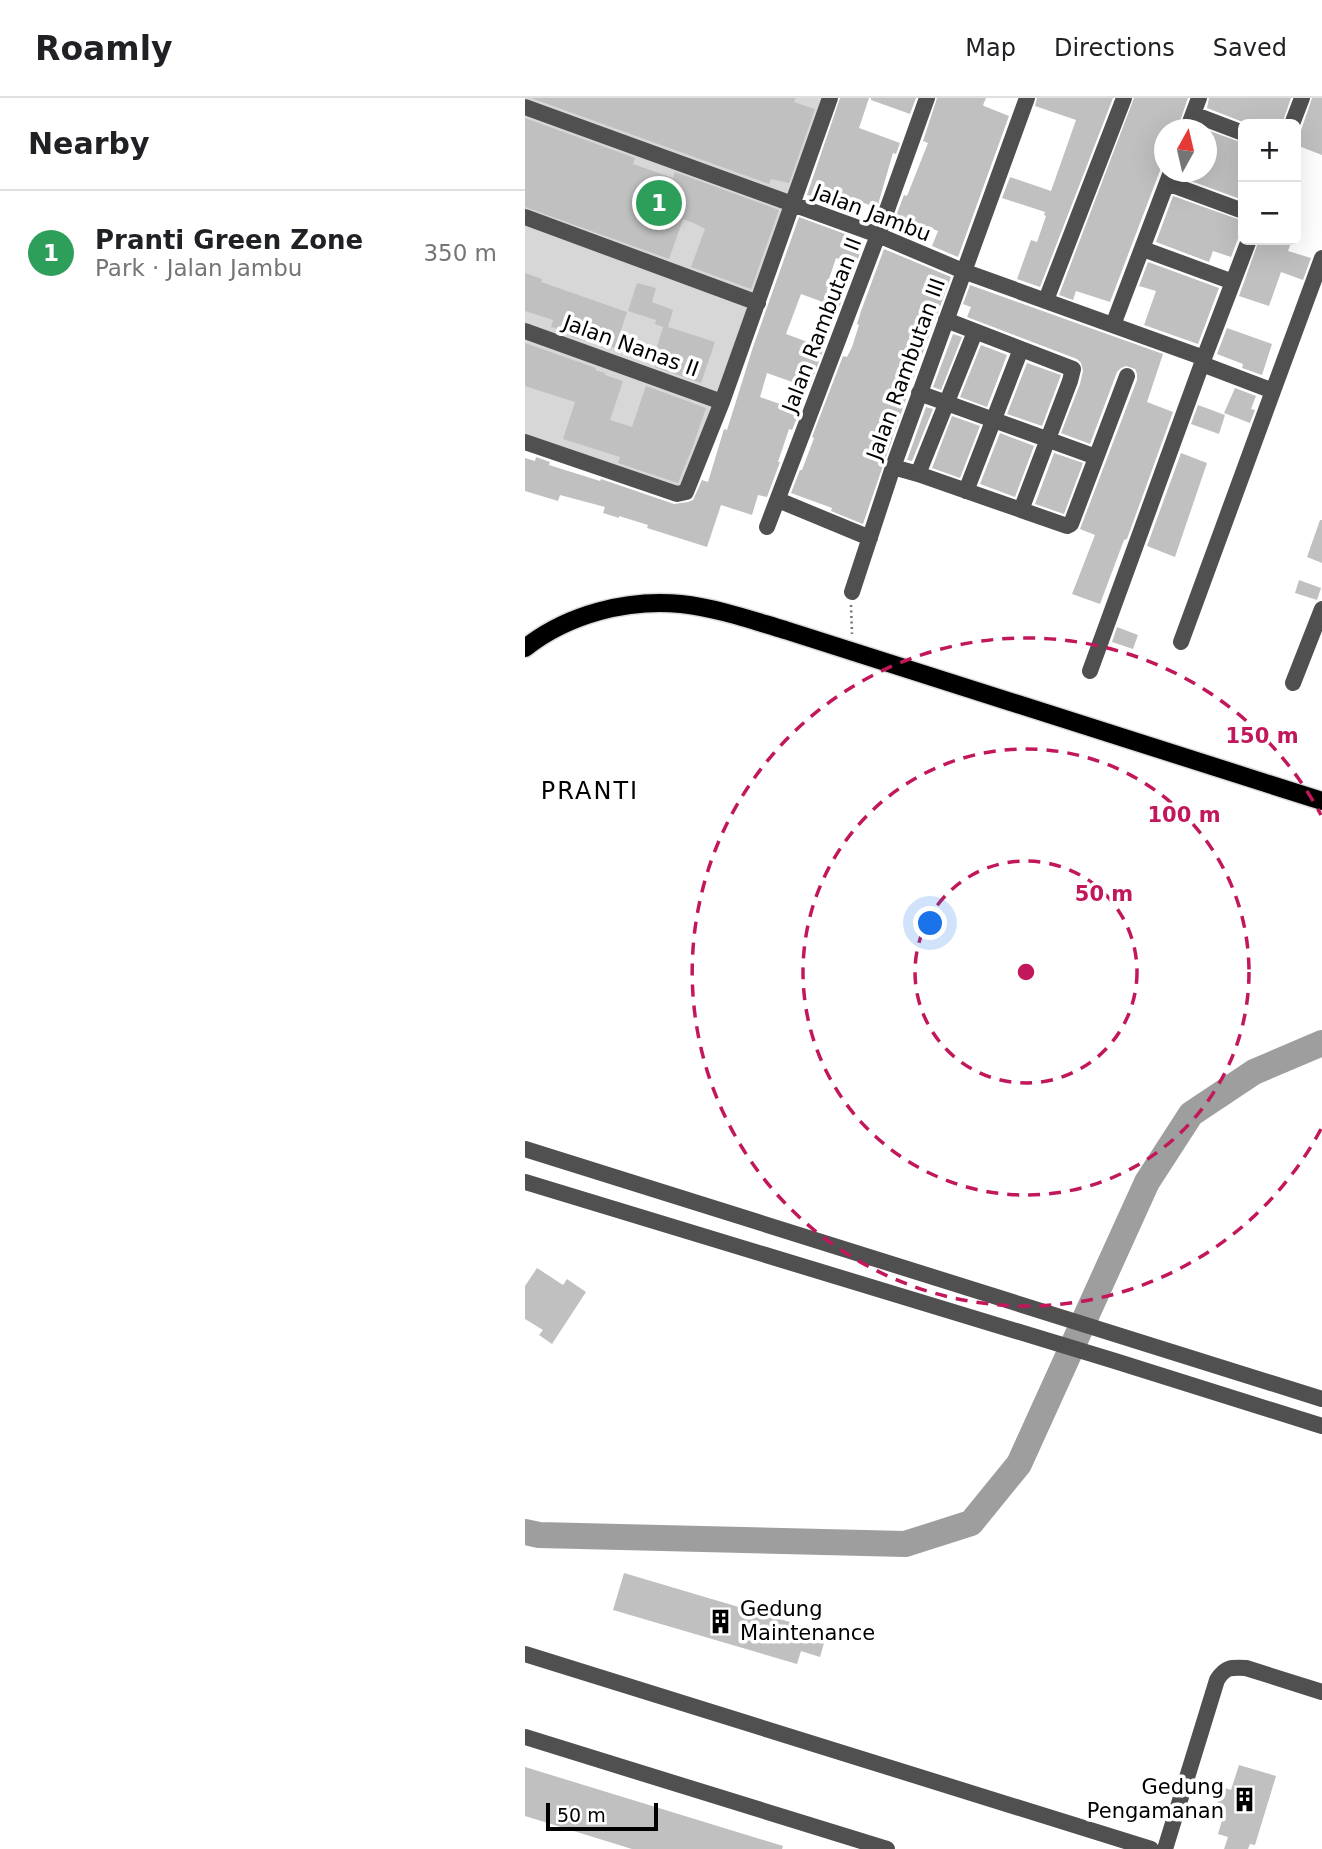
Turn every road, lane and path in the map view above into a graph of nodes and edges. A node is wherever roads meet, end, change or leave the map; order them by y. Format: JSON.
{"nodes":[{"id":1,"x":812,"y":98,"type":"edge"},
{"id":2,"x":927,"y":98,"type":"edge"},
{"id":3,"x":1027,"y":98,"type":"edge"},
{"id":4,"x":1124,"y":98,"type":"edge"},
{"id":5,"x":1199,"y":98,"type":"edge"},
{"id":6,"x":1302,"y":98,"type":"edge"},
{"id":7,"x":829,"y":101,"type":"edge"},
{"id":8,"x":525,"y":107,"type":"edge"},
{"id":9,"x":1191,"y":119,"type":"edge"},
{"id":10,"x":1294,"y":119,"type":"edge"},
{"id":11,"x":1217,"y":128,"type":"edge"},
{"id":12,"x":1238,"y":132,"type":"edge"},
{"id":13,"x":1167,"y":182,"type":"edge"},
{"id":14,"x":1180,"y":182,"type":"edge"},
{"id":15,"x":793,"y":205,"type":"junction"},
{"id":16,"x":1238,"y":209,"type":"edge"},
{"id":17,"x":525,"y":217,"type":"edge"},
{"id":18,"x":878,"y":235,"type":"junction"},
{"id":19,"x":1247,"y":245,"type":"edge"},
{"id":20,"x":1143,"y":249,"type":"junction"},
{"id":21,"x":1322,"y":258,"type":"edge"},
{"id":22,"x":963,"y":271,"type":"junction"},
{"id":23,"x":1233,"y":282,"type":"junction"},
{"id":24,"x":1046,"y":300,"type":"junction"},
{"id":25,"x":758,"y":303,"type":"junction"},
{"id":26,"x":946,"y":320,"type":"junction"},
{"id":27,"x":1113,"y":326,"type":"junction"},
{"id":28,"x":525,"y":331,"type":"edge"},
{"id":29,"x":975,"y":332,"type":"junction"},
{"id":30,"x":1021,"y":349,"type":"junction"},
{"id":31,"x":1203,"y":361,"type":"junction"},
{"id":32,"x":1127,"y":376,"type":"dead end"},
{"id":33,"x":1273,"y":391,"type":"junction"},
{"id":34,"x":919,"y":393,"type":"junction"},
{"id":35,"x":722,"y":401,"type":"junction"},
{"id":36,"x":947,"y":403,"type":"junction"},
{"id":37,"x":995,"y":420,"type":"junction"},
{"id":38,"x":1048,"y":440,"type":"junction"},
{"id":39,"x":525,"y":442,"type":"edge"},
{"id":40,"x":1096,"y":457,"type":"junction"},
{"id":41,"x":893,"y":467,"type":"junction"},
{"id":42,"x":918,"y":474,"type":"junction"},
{"id":43,"x":966,"y":491,"type":"junction"},
{"id":44,"x":778,"y":500,"type":"junction"},
{"id":45,"x":1021,"y":510,"type":"junction"},
{"id":46,"x":767,"y":527,"type":"dead end"},
{"id":47,"x":870,"y":538,"type":"junction"},
{"id":48,"x":852,"y":592,"type":"joint"},
{"id":49,"x":1322,"y":609,"type":"edge"},
{"id":50,"x":1181,"y":642,"type":"dead end"},
{"id":51,"x":525,"y":648,"type":"edge"},
{"id":52,"x":852,"y":651,"type":"junction"},
{"id":53,"x":1090,"y":671,"type":"dead end"},
{"id":54,"x":1293,"y":683,"type":"dead end"},
{"id":55,"x":1322,"y":801,"type":"edge"},
{"id":56,"x":525,"y":1150,"type":"edge"},
{"id":57,"x":525,"y":1184,"type":"edge"},
{"id":58,"x":1322,"y":1399,"type":"edge"},
{"id":59,"x":1322,"y":1426,"type":"edge"},
{"id":60,"x":525,"y":1654,"type":"edge"},
{"id":61,"x":1322,"y":1692,"type":"edge"},
{"id":62,"x":525,"y":1737,"type":"edge"},
{"id":63,"x":840,"y":1842,"type":"edge"},
{"id":64,"x":887,"y":1849,"type":"edge"},
{"id":65,"x":1151,"y":1849,"type":"edge"},
{"id":66,"x":1165,"y":1849,"type":"edge"}],
"edges":[{"from":1,"to":7,"type":"street"},
{"from":2,"to":18,"type":"street","name":"Jalan Rambutan II"},
{"from":3,"to":22,"type":"street","name":"Jalan Rambutan III"},
{"from":4,"to":24,"type":"street"},
{"from":5,"to":9,"type":"street"},
{"from":6,"to":10,"type":"street"},
{"from":7,"to":15,"type":"street"},
{"from":8,"to":15,"type":"street","name":"Jalan Jambu"},
{"from":11,"to":12,"type":"street"},
{"from":13,"to":20,"type":"street"},
{"from":14,"to":16,"type":"street"},
{"from":15,"to":18,"type":"street","name":"Jalan Jambu"},
{"from":15,"to":25,"type":"street"},
{"from":17,"to":25,"type":"street"},
{"from":18,"to":22,"type":"street","name":"Jalan Jambu"},
{"from":18,"to":44,"type":"street","name":"Jalan Rambutan II"},
{"from":19,"to":23,"type":"street"},
{"from":20,"to":23,"type":"street"},
{"from":20,"to":27,"type":"street"},
{"from":21,"to":33,"type":"street"},
{"from":22,"to":24,"type":"street","name":"Jalan Jambu"},
{"from":22,"to":26,"type":"street","name":"Jalan Rambutan III"},
{"from":23,"to":31,"type":"street"},
{"from":24,"to":27,"type":"street","name":"Jalan Jambu"},
{"from":25,"to":35,"type":"street"},
{"from":26,"to":29,"type":"street"},
{"from":26,"to":34,"type":"street","name":"Jalan Rambutan III"},
{"from":27,"to":31,"type":"street","name":"Jalan Jambu"},
{"from":28,"to":35,"type":"street","name":"Jalan Nanas II"},
{"from":29,"to":30,"type":"street"},
{"from":29,"to":36,"type":"street"},
{"from":30,"to":37,"type":"street"},
{"from":30,"to":38,"type":"street"},
{"from":31,"to":33,"type":"street","name":"Jalan Jambu"},
{"from":31,"to":53,"type":"street"},
{"from":32,"to":40,"type":"street"},
{"from":33,"to":50,"type":"street"},
{"from":34,"to":36,"type":"street"},
{"from":34,"to":41,"type":"street","name":"Jalan Rambutan III"},
{"from":35,"to":39,"type":"street"},
{"from":36,"to":37,"type":"street"},
{"from":36,"to":42,"type":"street"},
{"from":37,"to":38,"type":"street"},
{"from":37,"to":43,"type":"street"},
{"from":38,"to":40,"type":"street"},
{"from":38,"to":45,"type":"street"},
{"from":40,"to":45,"type":"street"},
{"from":41,"to":42,"type":"street"},
{"from":41,"to":47,"type":"street","name":"Jalan Rambutan III"},
{"from":42,"to":43,"type":"street"},
{"from":43,"to":45,"type":"street"},
{"from":44,"to":46,"type":"street","name":"Jalan Rambutan II"},
{"from":44,"to":47,"type":"street"},
{"from":47,"to":48,"type":"street","name":"Jalan Rambutan III"},
{"from":48,"to":52,"type":"path"},
{"from":49,"to":54,"type":"street"},
{"from":51,"to":52,"type":"main road"},
{"from":52,"to":55,"type":"main road"},
{"from":56,"to":58,"type":"street"},
{"from":57,"to":59,"type":"street"},
{"from":60,"to":65,"type":"street"},
{"from":61,"to":66,"type":"street"},
{"from":62,"to":63,"type":"street"},
{"from":63,"to":64,"type":"street"}]}
